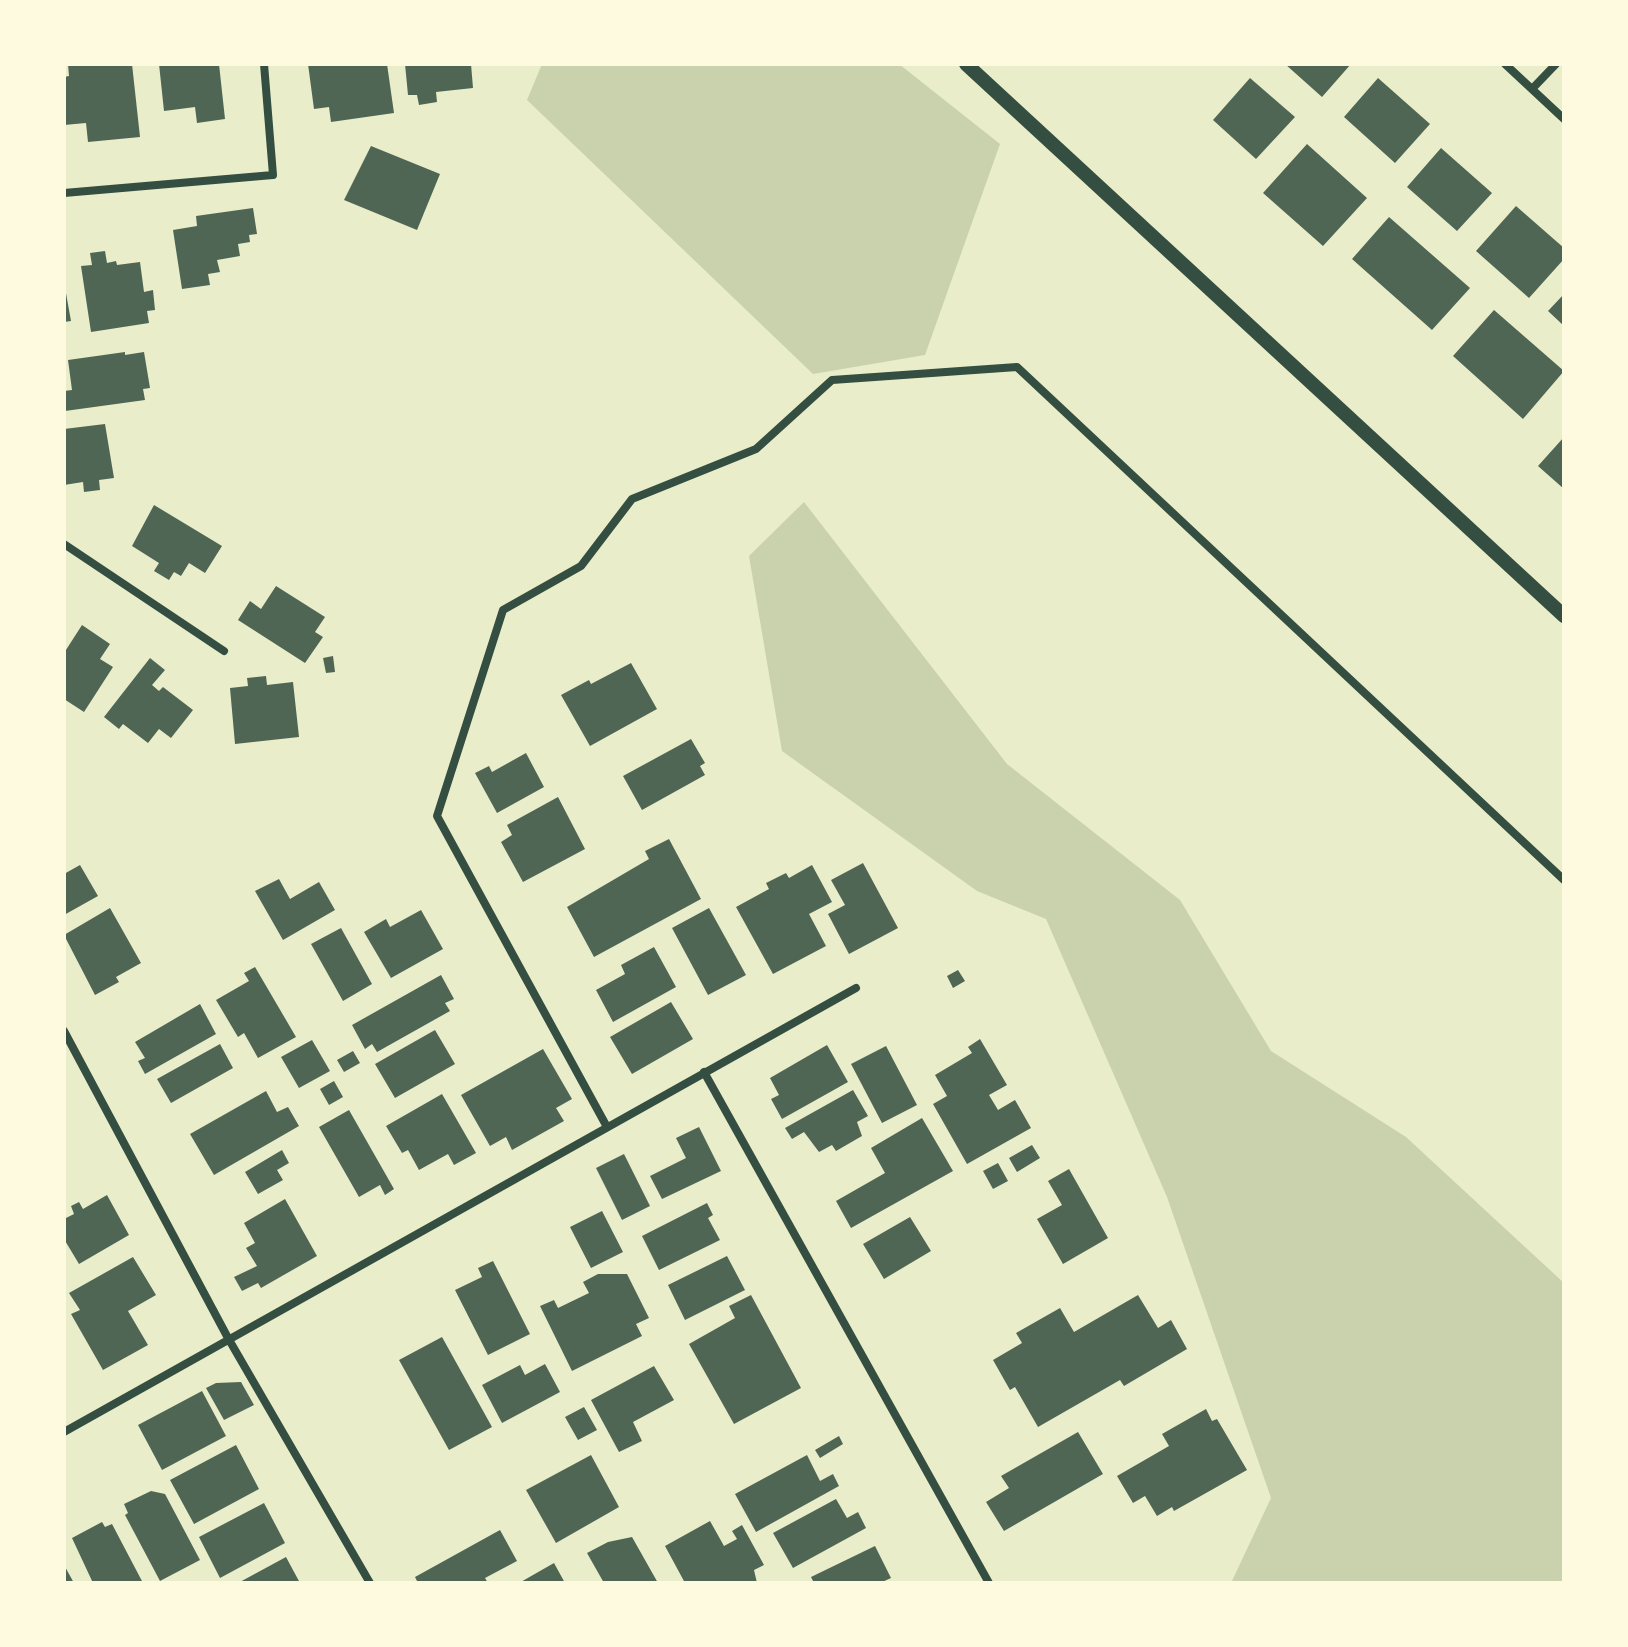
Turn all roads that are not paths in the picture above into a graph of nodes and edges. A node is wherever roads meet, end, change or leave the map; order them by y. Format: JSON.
{"nodes":[{"id":1,"x":264,"y":64,"type":"edge"},
{"id":2,"x":966,"y":64,"type":"edge"},
{"id":3,"x":1505,"y":64,"type":"edge"},
{"id":4,"x":1556,"y":64,"type":"edge"},
{"id":5,"x":1532,"y":89,"type":"junction"},
{"id":6,"x":1564,"y":119,"type":"edge"},
{"id":7,"x":64,"y":193,"type":"edge"},
{"id":8,"x":64,"y":544,"type":"edge"},
{"id":9,"x":1564,"y":616,"type":"edge"},
{"id":10,"x":224,"y":651,"type":"dead end"},
{"id":11,"x":1564,"y":880,"type":"edge"},
{"id":12,"x":856,"y":988,"type":"dead end"},
{"id":13,"x":64,"y":1031,"type":"edge"},
{"id":14,"x":704,"y":1072,"type":"junction"},
{"id":15,"x":607,"y":1127,"type":"junction"},
{"id":16,"x":228,"y":1338,"type":"junction"},
{"id":17,"x":64,"y":1432,"type":"edge"},
{"id":18,"x":370,"y":1583,"type":"edge"},
{"id":19,"x":989,"y":1583,"type":"edge"}],
"edges":[{"from":1,"to":7,"type":"street"},
{"from":2,"to":9,"type":"street"},
{"from":3,"to":5,"type":"street"},
{"from":4,"to":5,"type":"street"},
{"from":5,"to":6,"type":"street"},
{"from":8,"to":10,"type":"street"},
{"from":11,"to":15,"type":"street"},
{"from":12,"to":14,"type":"street"},
{"from":13,"to":16,"type":"street"},
{"from":14,"to":15,"type":"street"},
{"from":14,"to":19,"type":"street"},
{"from":15,"to":16,"type":"street"},
{"from":16,"to":17,"type":"street"},
{"from":16,"to":18,"type":"street"}]}
